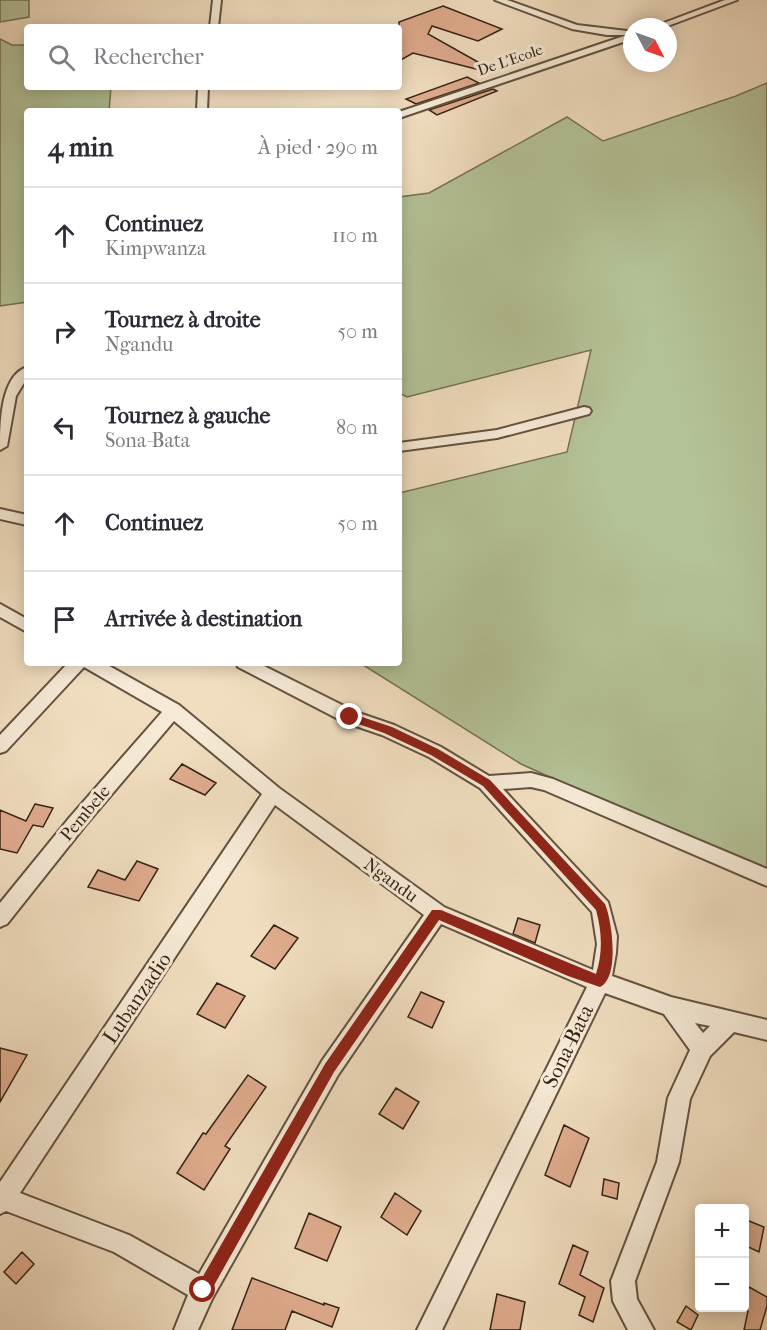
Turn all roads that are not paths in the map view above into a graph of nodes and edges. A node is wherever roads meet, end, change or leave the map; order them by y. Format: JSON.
{"nodes":[{"id":1,"x":217,"y":0,"type":"edge"},
{"id":2,"x":499,"y":0,"type":"edge"},
{"id":3,"x":733,"y":0,"type":"edge"},
{"id":4,"x":677,"y":20,"type":"edge"},
{"id":5,"x":214,"y":24,"type":"edge"},
{"id":6,"x":623,"y":34,"type":"edge"},
{"id":7,"x":623,"y":37,"type":"edge"},
{"id":8,"x":204,"y":90,"type":"edge"},
{"id":9,"x":203,"y":108,"type":"edge"},
{"id":10,"x":402,"y":114,"type":"edge"},
{"id":11,"x":24,"y":373,"type":"edge"},
{"id":12,"x":584,"y":411,"type":"dead end"},
{"id":13,"x":0,"y":446,"type":"edge"},
{"id":14,"x":402,"y":447,"type":"edge"},
{"id":15,"x":0,"y":514,"type":"edge"},
{"id":16,"x":24,"y":519,"type":"edge"},
{"id":17,"x":0,"y":610,"type":"edge"},
{"id":18,"x":24,"y":624,"type":"edge"},
{"id":19,"x":75,"y":666,"type":"edge"},
{"id":20,"x":95,"y":666,"type":"edge"},
{"id":21,"x":250,"y":666,"type":"edge"},
{"id":22,"x":173,"y":710,"type":"junction"},
{"id":23,"x":0,"y":746,"type":"edge"},
{"id":24,"x":486,"y":783,"type":"junction"},
{"id":25,"x":273,"y":793,"type":"junction"},
{"id":26,"x":767,"y":878,"type":"edge"},
{"id":27,"x":436,"y":914,"type":"junction"},
{"id":28,"x":0,"y":918,"type":"edge"},
{"id":29,"x":600,"y":981,"type":"junction"},
{"id":30,"x":671,"y":1007,"type":"junction"},
{"id":31,"x":731,"y":1020,"type":"junction"},
{"id":32,"x":767,"y":1030,"type":"edge"},
{"id":33,"x":702,"y":1049,"type":"junction"},
{"id":34,"x":1,"y":1200,"type":"edge"},
{"id":35,"x":203,"y":1290,"type":"junction"},
{"id":36,"x":186,"y":1330,"type":"edge"},
{"id":37,"x":429,"y":1330,"type":"edge"},
{"id":38,"x":642,"y":1330,"type":"edge"}],
"edges":[{"from":1,"to":5,"type":"street"},
{"from":2,"to":6,"type":"street"},
{"from":3,"to":4,"type":"street"},
{"from":7,"to":10,"type":"street","name":"De L'Ecole"},
{"from":8,"to":9,"type":"street"},
{"from":11,"to":13,"type":"street"},
{"from":12,"to":14,"type":"street"},
{"from":15,"to":16,"type":"street"},
{"from":17,"to":18,"type":"street"},
{"from":19,"to":23,"type":"street"},
{"from":20,"to":22,"type":"street","name":"Ngandu"},
{"from":21,"to":24,"type":"street","name":"Sona-Bata"},
{"from":22,"to":25,"type":"street","name":"Ngandu"},
{"from":22,"to":28,"type":"street","name":"Pembele"},
{"from":24,"to":26,"type":"street"},
{"from":24,"to":29,"type":"street","name":"Sona-Bata"},
{"from":25,"to":27,"type":"street","name":"Ngandu"},
{"from":25,"to":34,"type":"street","name":"Lubanzadio"},
{"from":27,"to":29,"type":"street","name":"Ngandu"},
{"from":27,"to":35,"type":"street"},
{"from":29,"to":30,"type":"street","name":"Ngandu"},
{"from":29,"to":37,"type":"street","name":"Sona-Bata"},
{"from":30,"to":31,"type":"street","name":"Ngandu"},
{"from":30,"to":33,"type":"street"},
{"from":31,"to":32,"type":"street","name":"Ngandu"},
{"from":31,"to":33,"type":"street"},
{"from":33,"to":38,"type":"street"},
{"from":34,"to":35,"type":"street"},
{"from":35,"to":36,"type":"street"}]}
